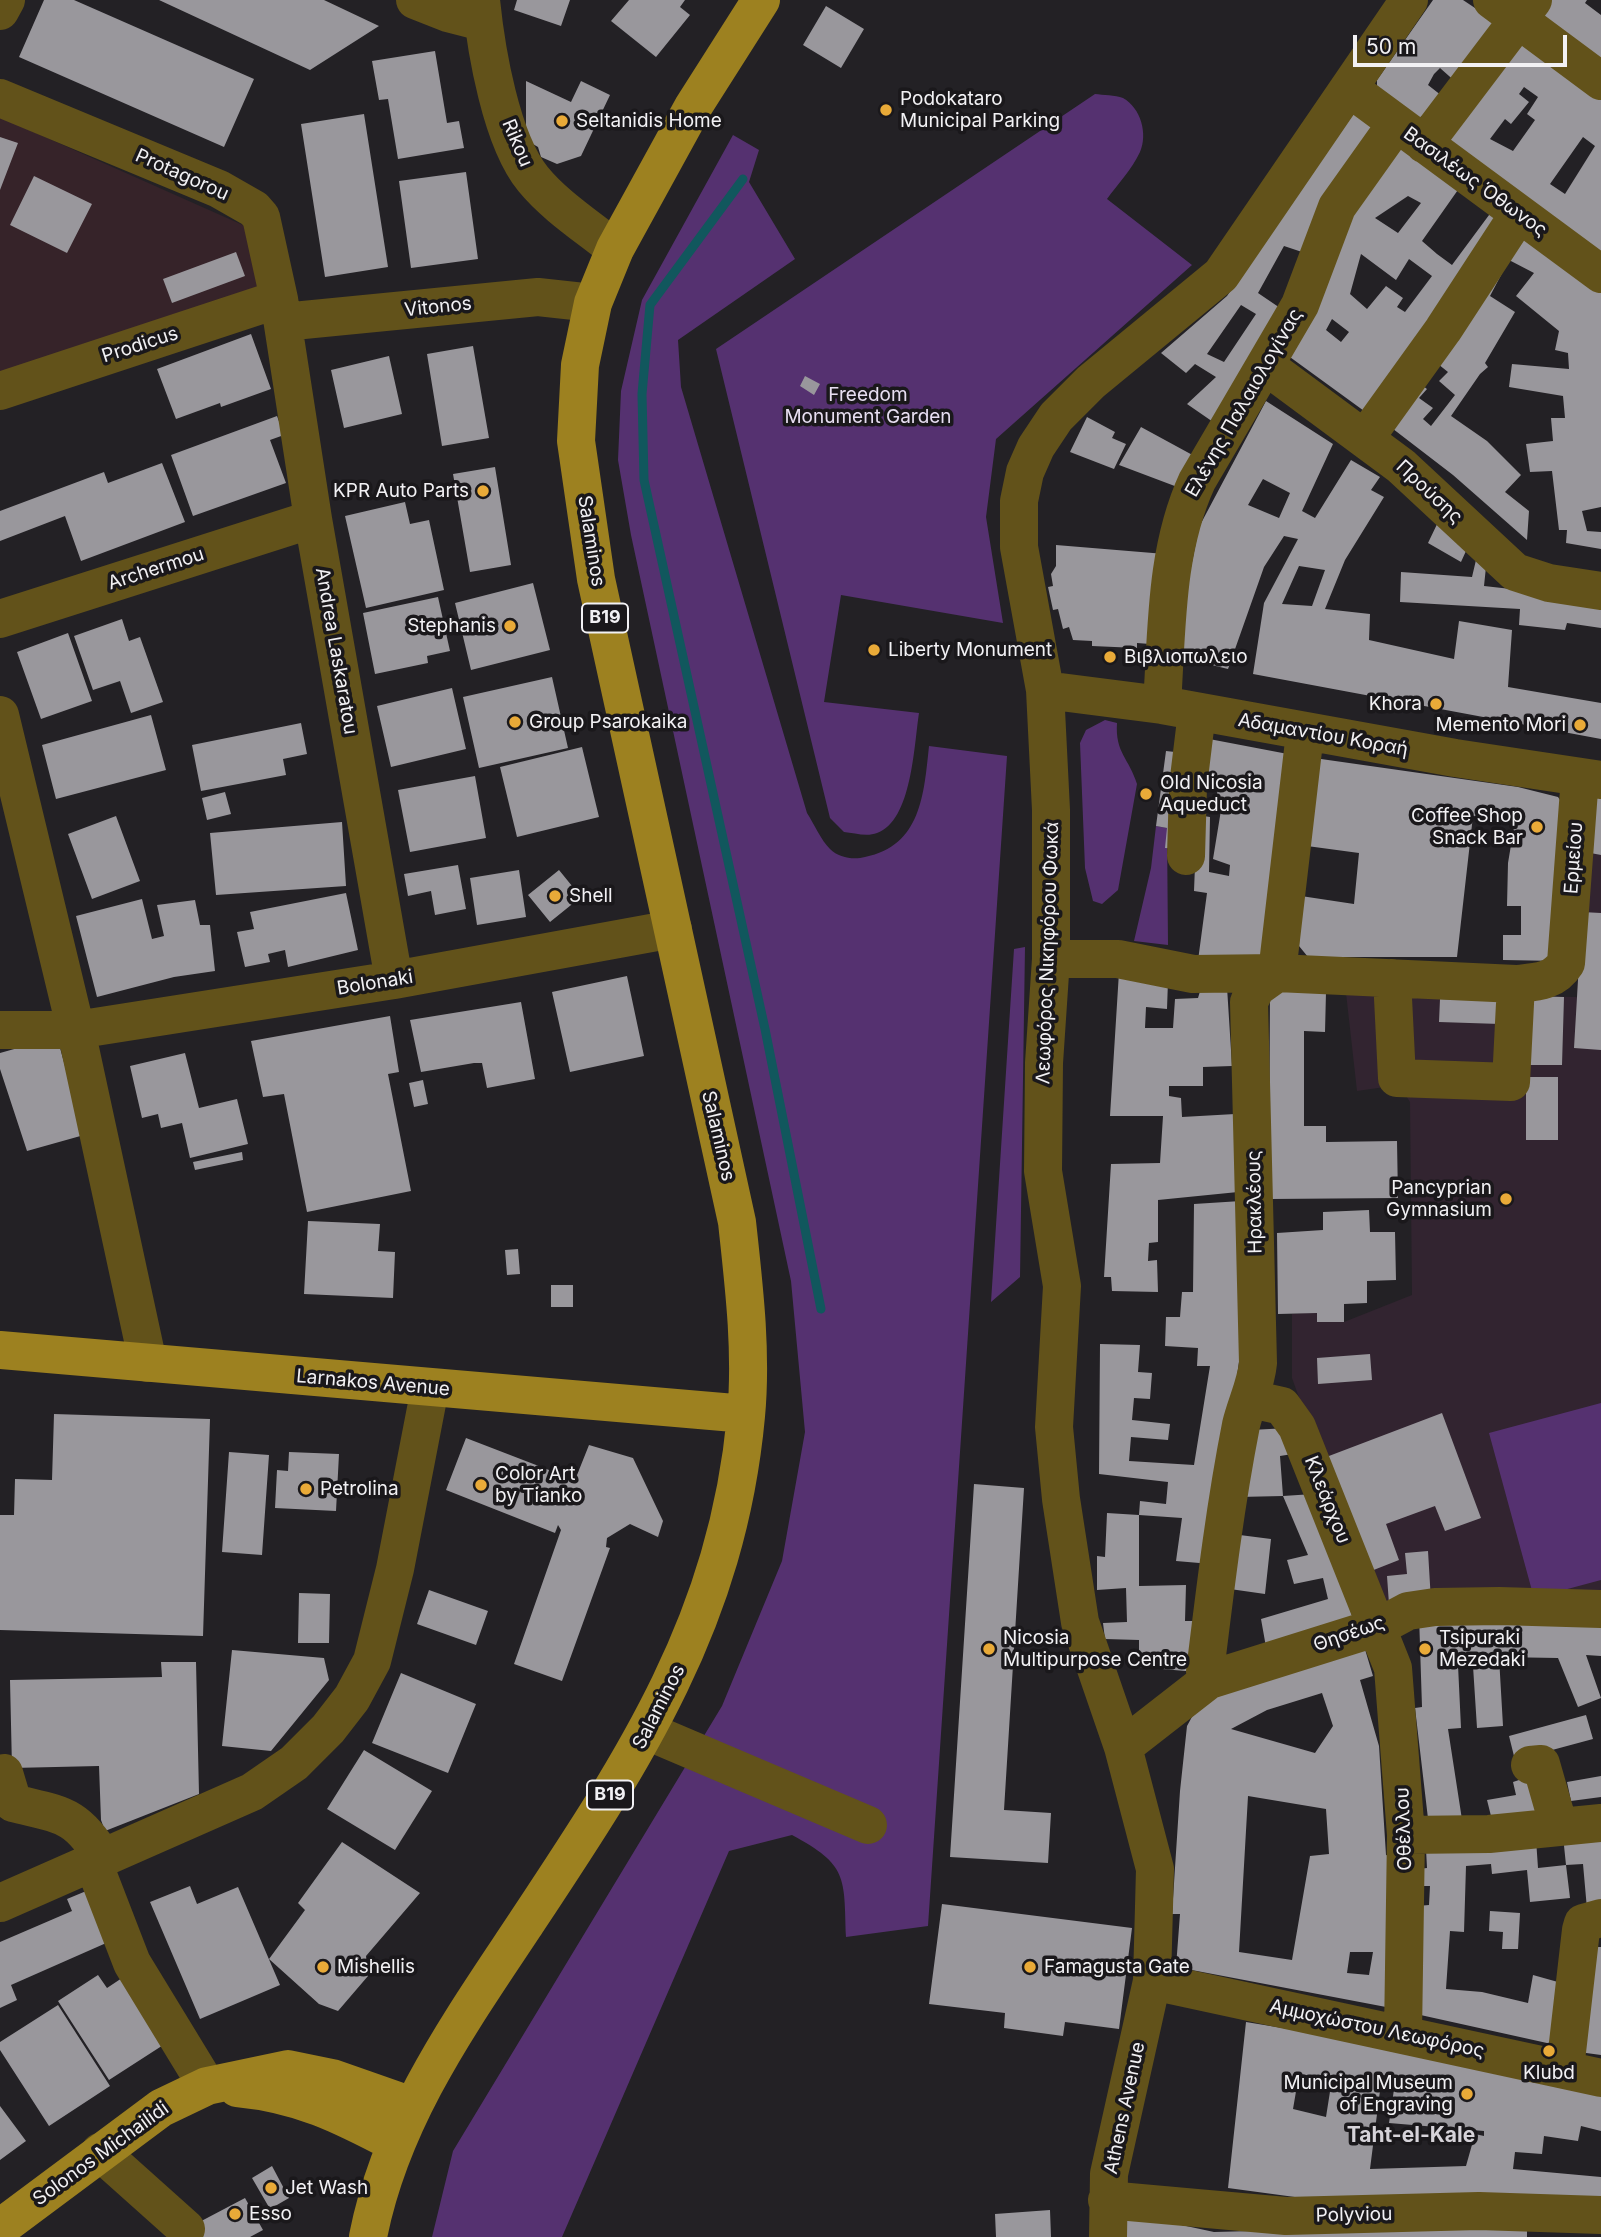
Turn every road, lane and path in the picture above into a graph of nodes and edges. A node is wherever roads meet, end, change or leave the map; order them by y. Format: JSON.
{"nodes":[{"id":1,"x":6,"y":0,"type":"edge"},
{"id":2,"x":415,"y":0,"type":"edge"},
{"id":3,"x":761,"y":0,"type":"edge"},
{"id":4,"x":1409,"y":0,"type":"edge"},
{"id":5,"x":1515,"y":6,"type":"edge"},
{"id":6,"x":0,"y":11,"type":"edge"},
{"id":7,"x":482,"y":11,"type":"edge"},
{"id":8,"x":1601,"y":81,"type":"edge"},
{"id":9,"x":1349,"y":88,"type":"junction"},
{"id":10,"x":0,"y":98,"type":"edge"},
{"id":11,"x":1410,"y":134,"type":"junction"},
{"id":12,"x":1518,"y":215,"type":"junction"},
{"id":13,"x":615,"y":249,"type":"junction"},
{"id":14,"x":1601,"y":274,"type":"edge"},
{"id":15,"x":593,"y":303,"type":"junction"},
{"id":16,"x":281,"y":311,"type":"junction"},
{"id":17,"x":1266,"y":366,"type":"junction"},
{"id":18,"x":0,"y":391,"type":"edge"},
{"id":19,"x":1366,"y":437,"type":"junction"},
{"id":20,"x":313,"y":519,"type":"junction"},
{"id":21,"x":1601,"y":591,"type":"edge"},
{"id":22,"x":0,"y":619,"type":"edge"},
{"id":23,"x":1045,"y":690,"type":"junction"},
{"id":24,"x":1179,"y":709,"type":"junction"},
{"id":25,"x":0,"y":715,"type":"edge"},
{"id":26,"x":1305,"y":733,"type":"junction"},
{"id":27,"x":1590,"y":778,"type":"edge"},
{"id":28,"x":1186,"y":856,"type":"dead end"},
{"id":29,"x":673,"y":929,"type":"junction"},
{"id":30,"x":1051,"y":959,"type":"junction"},
{"id":31,"x":1277,"y":973,"type":"junction"},
{"id":32,"x":1392,"y":978,"type":"junction"},
{"id":33,"x":394,"y":980,"type":"junction"},
{"id":34,"x":1516,"y":984,"type":"junction"},
{"id":35,"x":0,"y":1030,"type":"edge"},
{"id":36,"x":76,"y":1030,"type":"junction"},
{"id":37,"x":0,"y":1350,"type":"edge"},
{"id":38,"x":148,"y":1363,"type":"junction"},
{"id":39,"x":430,"y":1388,"type":"junction"},
{"id":40,"x":1251,"y":1399,"type":"junction"},
{"id":41,"x":746,"y":1414,"type":"junction"},
{"id":42,"x":1601,"y":1609,"type":"edge"},
{"id":43,"x":1378,"y":1627,"type":"junction"},
{"id":44,"x":1209,"y":1680,"type":"junction"},
{"id":45,"x":647,"y":1731,"type":"junction"},
{"id":46,"x":1124,"y":1747,"type":"junction"},
{"id":47,"x":1530,"y":1765,"type":"dead end"},
{"id":48,"x":4,"y":1773,"type":"dead end"},
{"id":49,"x":1601,"y":1824,"type":"edge"},
{"id":50,"x":868,"y":1825,"type":"dead end"},
{"id":51,"x":1559,"y":1828,"type":"junction"},
{"id":52,"x":1406,"y":1835,"type":"junction"},
{"id":53,"x":98,"y":1860,"type":"junction"},
{"id":54,"x":0,"y":1903,"type":"edge"},
{"id":55,"x":1601,"y":1918,"type":"edge"},
{"id":56,"x":1152,"y":1981,"type":"junction"},
{"id":57,"x":1403,"y":2034,"type":"junction"},
{"id":58,"x":1565,"y":2069,"type":"junction"},
{"id":59,"x":1601,"y":2078,"type":"edge"},
{"id":60,"x":206,"y":2086,"type":"junction"},
{"id":61,"x":412,"y":2106,"type":"junction"},
{"id":62,"x":395,"y":2143,"type":"junction"},
{"id":63,"x":100,"y":2152,"type":"junction"},
{"id":64,"x":1601,"y":2216,"type":"edge"},
{"id":65,"x":1107,"y":2218,"type":"edge"},
{"id":66,"x":0,"y":2228,"type":"edge"},
{"id":67,"x":186,"y":2229,"type":"dead end"},
{"id":68,"x":368,"y":2237,"type":"edge"}],
"edges":[{"from":1,"to":6,"type":"street"},
{"from":2,"to":7,"type":"street"},
{"from":3,"to":13,"type":"main road","name":"Salaminos","number":"B19"},
{"from":4,"to":9,"type":"street","name":"Λεωφόρος Νικηφόρου Φωκά"},
{"from":5,"to":8,"type":"street"},
{"from":5,"to":11,"type":"street","name":"Ελένης Παλαιολογίνας"},
{"from":7,"to":13,"type":"street","name":"Rikou"},
{"from":9,"to":11,"type":"street","name":"Βασιλέως Όθωνος"},
{"from":9,"to":23,"type":"street","name":"Λεωφόρος Νικηφόρου Φωκά"},
{"from":10,"to":16,"type":"street","name":"Protagorou"},
{"from":11,"to":12,"type":"street","name":"Βασιλέως Όθωνος"},
{"from":11,"to":17,"type":"street","name":"Ελένης Παλαιολογίνας"},
{"from":12,"to":14,"type":"street","name":"Βασιλέως Όθωνος"},
{"from":12,"to":19,"type":"street"},
{"from":13,"to":15,"type":"main road","name":"Salaminos","number":"B19"},
{"from":15,"to":16,"type":"street","name":"Vitonos"},
{"from":15,"to":29,"type":"main road","name":"Salaminos","number":"B19"},
{"from":16,"to":18,"type":"street","name":"Prodicus"},
{"from":16,"to":20,"type":"street","name":"Andrea Laskaratou"},
{"from":17,"to":19,"type":"street","name":"Προύσης"},
{"from":17,"to":24,"type":"street","name":"Ελένης Παλαιολογίνας"},
{"from":19,"to":21,"type":"street","name":"Προύσης"},
{"from":20,"to":22,"type":"street","name":"Archermou"},
{"from":20,"to":33,"type":"street","name":"Andrea Laskaratou"},
{"from":23,"to":24,"type":"street","name":"Αδαμαντίου Κοραή"},
{"from":23,"to":30,"type":"street","name":"Λεωφόρος Νικηφόρου Φωκά"},
{"from":24,"to":26,"type":"street","name":"Αδαμαντίου Κοραή"},
{"from":24,"to":28,"type":"street","name":"Ελένης Παλαιολογίνας"},
{"from":25,"to":36,"type":"street"},
{"from":26,"to":27,"type":"street","name":"Αδαμαντίου Κοραή"},
{"from":26,"to":31,"type":"street"},
{"from":27,"to":34,"type":"street","name":"Ερμείου"},
{"from":29,"to":33,"type":"street","name":"Bolonaki"},
{"from":29,"to":41,"type":"main road","name":"Salaminos","number":"B19"},
{"from":30,"to":31,"type":"street"},
{"from":30,"to":46,"type":"street","name":"Λεωφόρος Νικηφόρου Φωκά"},
{"from":31,"to":32,"type":"street"},
{"from":31,"to":40,"type":"street","name":"Ηρακλέους"},
{"from":32,"to":34,"type":"street"},
{"from":32,"to":34,"type":"street"},
{"from":33,"to":36,"type":"street","name":"Bolonaki"},
{"from":35,"to":36,"type":"street","name":"Bolonaki"},
{"from":36,"to":38,"type":"street"},
{"from":37,"to":38,"type":"main road","name":"Larnakos Avenue"},
{"from":38,"to":39,"type":"main road","name":"Larnakos Avenue"},
{"from":39,"to":41,"type":"main road","name":"Larnakos Avenue"},
{"from":39,"to":53,"type":"street"},
{"from":40,"to":43,"type":"street","name":"Κλεάρχου"},
{"from":40,"to":44,"type":"street","name":"Ηρακλέους"},
{"from":41,"to":45,"type":"main road","name":"Salaminos","number":"B19"},
{"from":42,"to":43,"type":"street","name":"Θησέως"},
{"from":43,"to":44,"type":"street","name":"Θησέως"},
{"from":43,"to":52,"type":"street","name":"Οθέλλου"},
{"from":44,"to":46,"type":"street","name":"Θησέως"},
{"from":45,"to":50,"type":"street"},
{"from":45,"to":61,"type":"main road","name":"Salaminos","number":"B19"},
{"from":46,"to":56,"type":"street","name":"Λεωφόρος Νικηφόρου Φωκά"},
{"from":47,"to":51,"type":"street"},
{"from":48,"to":53,"type":"street"},
{"from":49,"to":51,"type":"street"},
{"from":51,"to":52,"type":"street"},
{"from":52,"to":57,"type":"street","name":"Οθέλλου"},
{"from":53,"to":54,"type":"street"},
{"from":53,"to":60,"type":"street"},
{"from":55,"to":58,"type":"street"},
{"from":56,"to":57,"type":"street","name":"Αμμοχώστου Λεωφόρος"},
{"from":56,"to":65,"type":"street","name":"Athens Avenue"},
{"from":57,"to":58,"type":"street","name":"Αμμοχώστου Λεωφόρος"},
{"from":58,"to":59,"type":"street","name":"Αμμοχώστου Λεωφόρος"},
{"from":60,"to":61,"type":"main road","name":"Solonos Michailidi"},
{"from":60,"to":62,"type":"main road"},
{"from":60,"to":63,"type":"main road","name":"Solonos Michailidi"},
{"from":61,"to":62,"type":"main road","name":"Salaminos","number":"B19"},
{"from":62,"to":68,"type":"main road","name":"Salaminos","number":"B19"},
{"from":63,"to":66,"type":"main road","name":"Solonos Michailidi"},
{"from":63,"to":67,"type":"street"},
{"from":64,"to":65,"type":"street","name":"Polyviou"}]}
